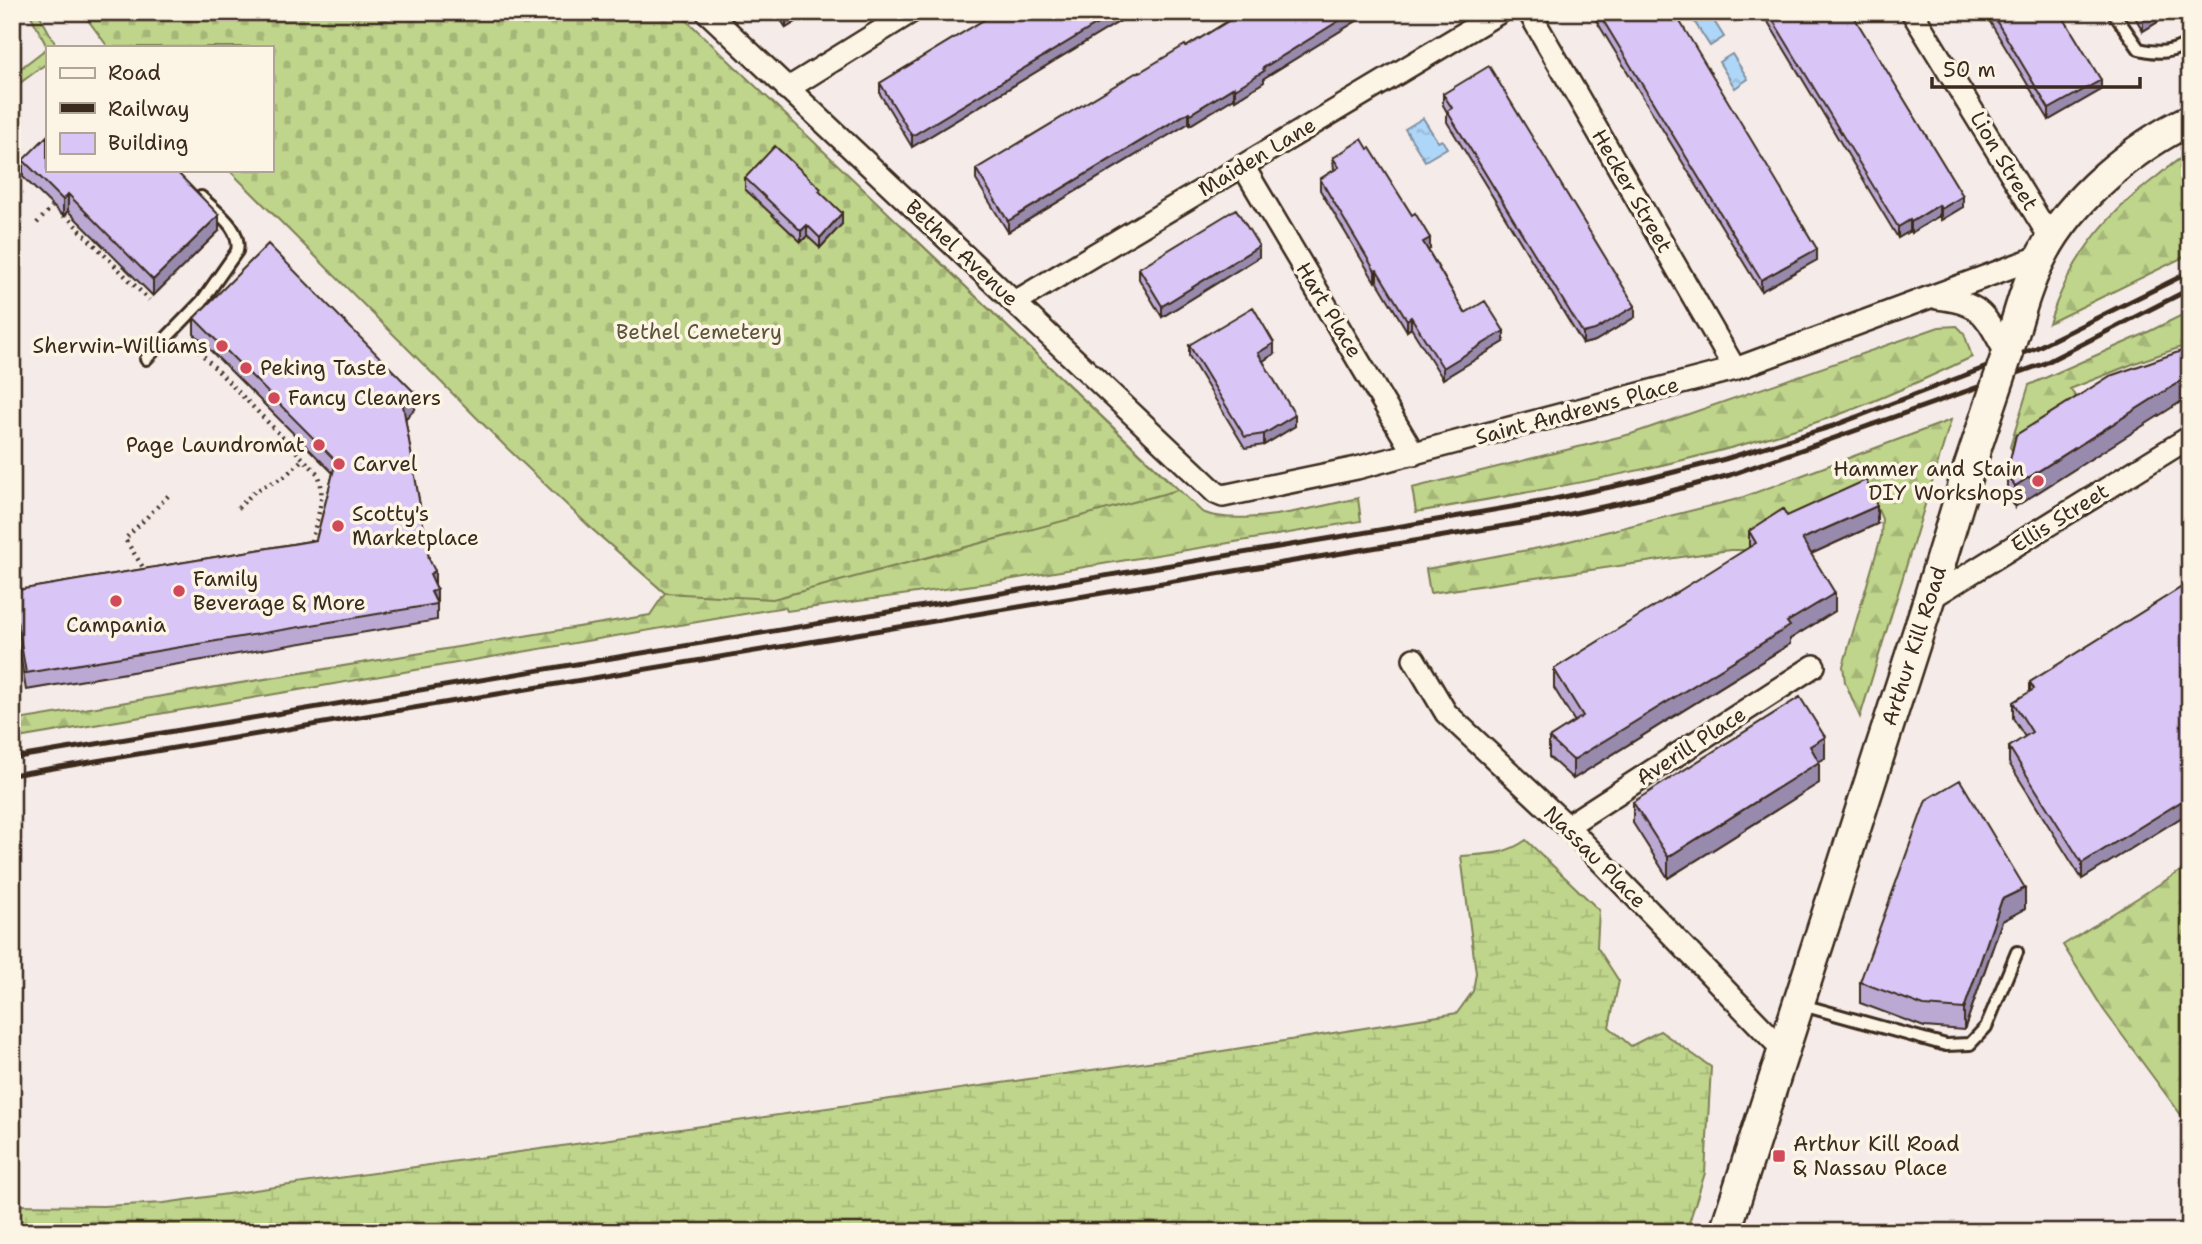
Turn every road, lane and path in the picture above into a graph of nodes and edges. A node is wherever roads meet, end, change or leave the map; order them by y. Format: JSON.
{"nodes":[{"id":1,"x":707,"y":12,"type":"edge"},
{"id":2,"x":911,"y":12,"type":"edge"},
{"id":3,"x":1500,"y":12,"type":"edge"},
{"id":4,"x":1529,"y":12,"type":"edge"},
{"id":5,"x":1912,"y":12,"type":"edge"},
{"id":6,"x":2113,"y":12,"type":"edge"},
{"id":7,"x":2190,"y":42,"type":"edge"},
{"id":8,"x":787,"y":89,"type":"junction"},
{"id":9,"x":2190,"y":120,"type":"edge"},
{"id":10,"x":29,"y":160,"type":"edge"},
{"id":11,"x":1243,"y":166,"type":"junction"},
{"id":12,"x":19,"y":167,"type":"junction"},
{"id":13,"x":12,"y":173,"type":"edge"},
{"id":14,"x":26,"y":174,"type":"edge"},
{"id":15,"x":191,"y":187,"type":"edge"},
{"id":16,"x":52,"y":207,"type":"edge"},
{"id":17,"x":65,"y":215,"type":"edge"},
{"id":18,"x":37,"y":223,"type":"dead end"},
{"id":19,"x":2046,"y":248,"type":"junction"},
{"id":20,"x":1931,"y":297,"type":"junction"},
{"id":21,"x":149,"y":300,"type":"edge"},
{"id":22,"x":1014,"y":302,"type":"junction"},
{"id":23,"x":184,"y":336,"type":"dead end"},
{"id":24,"x":2007,"y":355,"type":"junction"},
{"id":25,"x":146,"y":359,"type":"dead end"},
{"id":26,"x":1735,"y":369,"type":"junction"},
{"id":27,"x":2190,"y":437,"type":"edge"},
{"id":28,"x":1414,"y":454,"type":"junction"},
{"id":29,"x":303,"y":459,"type":"junction"},
{"id":30,"x":171,"y":493,"type":"dead end"},
{"id":31,"x":1216,"y":493,"type":"joint"},
{"id":32,"x":238,"y":508,"type":"dead end"},
{"id":33,"x":307,"y":550,"type":"edge"},
{"id":34,"x":152,"y":580,"type":"edge"},
{"id":35,"x":1930,"y":599,"type":"junction"},
{"id":36,"x":1414,"y":659,"type":"dead end"},
{"id":37,"x":1814,"y":666,"type":"dead end"},
{"id":38,"x":1567,"y":826,"type":"junction"},
{"id":39,"x":2017,"y":952,"type":"dead end"},
{"id":40,"x":1799,"y":1004,"type":"junction"},
{"id":41,"x":1784,"y":1051,"type":"junction"},
{"id":42,"x":1725,"y":1232,"type":"edge"}],
"edges":[{"from":1,"to":8,"type":"street","name":"Bethel Avenue"},
{"from":2,"to":8,"type":"street"},
{"from":3,"to":11,"type":"street","name":"Maiden Lane"},
{"from":4,"to":26,"type":"street","name":"Hecker Street"},
{"from":5,"to":19,"type":"street","name":"Lion Street"},
{"from":6,"to":7,"type":"lane"},
{"from":8,"to":22,"type":"street","name":"Bethel Avenue"},
{"from":9,"to":19,"type":"street","name":"Arthur Kill Road"},
{"from":10,"to":12,"type":"path"},
{"from":11,"to":22,"type":"street","name":"Maiden Lane"},
{"from":11,"to":28,"type":"street","name":"Hart Place"},
{"from":12,"to":13,"type":"path"},
{"from":12,"to":14,"type":"path"},
{"from":15,"to":25,"type":"lane"},
{"from":16,"to":18,"type":"path"},
{"from":17,"to":21,"type":"path"},
{"from":19,"to":20,"type":"street","name":"Saint Andrews Place"},
{"from":19,"to":24,"type":"street","name":"Arthur Kill Road"},
{"from":20,"to":24,"type":"street","name":"Saint Andrews Place"},
{"from":20,"to":26,"type":"street","name":"Saint Andrews Place"},
{"from":22,"to":31,"type":"street","name":"Bethel Avenue"},
{"from":23,"to":29,"type":"path"},
{"from":24,"to":35,"type":"street","name":"Arthur Kill Road","bridge":true},
{"from":26,"to":28,"type":"street","name":"Saint Andrews Place"},
{"from":27,"to":35,"type":"street","name":"Ellis Street"},
{"from":28,"to":31,"type":"street","name":"Saint Andrews Place"},
{"from":29,"to":32,"type":"path"},
{"from":29,"to":33,"type":"path"},
{"from":30,"to":34,"type":"path"},
{"from":35,"to":40,"type":"street","name":"Arthur Kill Road"},
{"from":36,"to":38,"type":"street","name":"Nassau Place"},
{"from":37,"to":38,"type":"street","name":"Averill Place"},
{"from":38,"to":41,"type":"street","name":"Nassau Place"},
{"from":39,"to":40,"type":"lane"},
{"from":40,"to":41,"type":"street","name":"Arthur Kill Road"},
{"from":41,"to":42,"type":"street","name":"Arthur Kill Road"}]}
